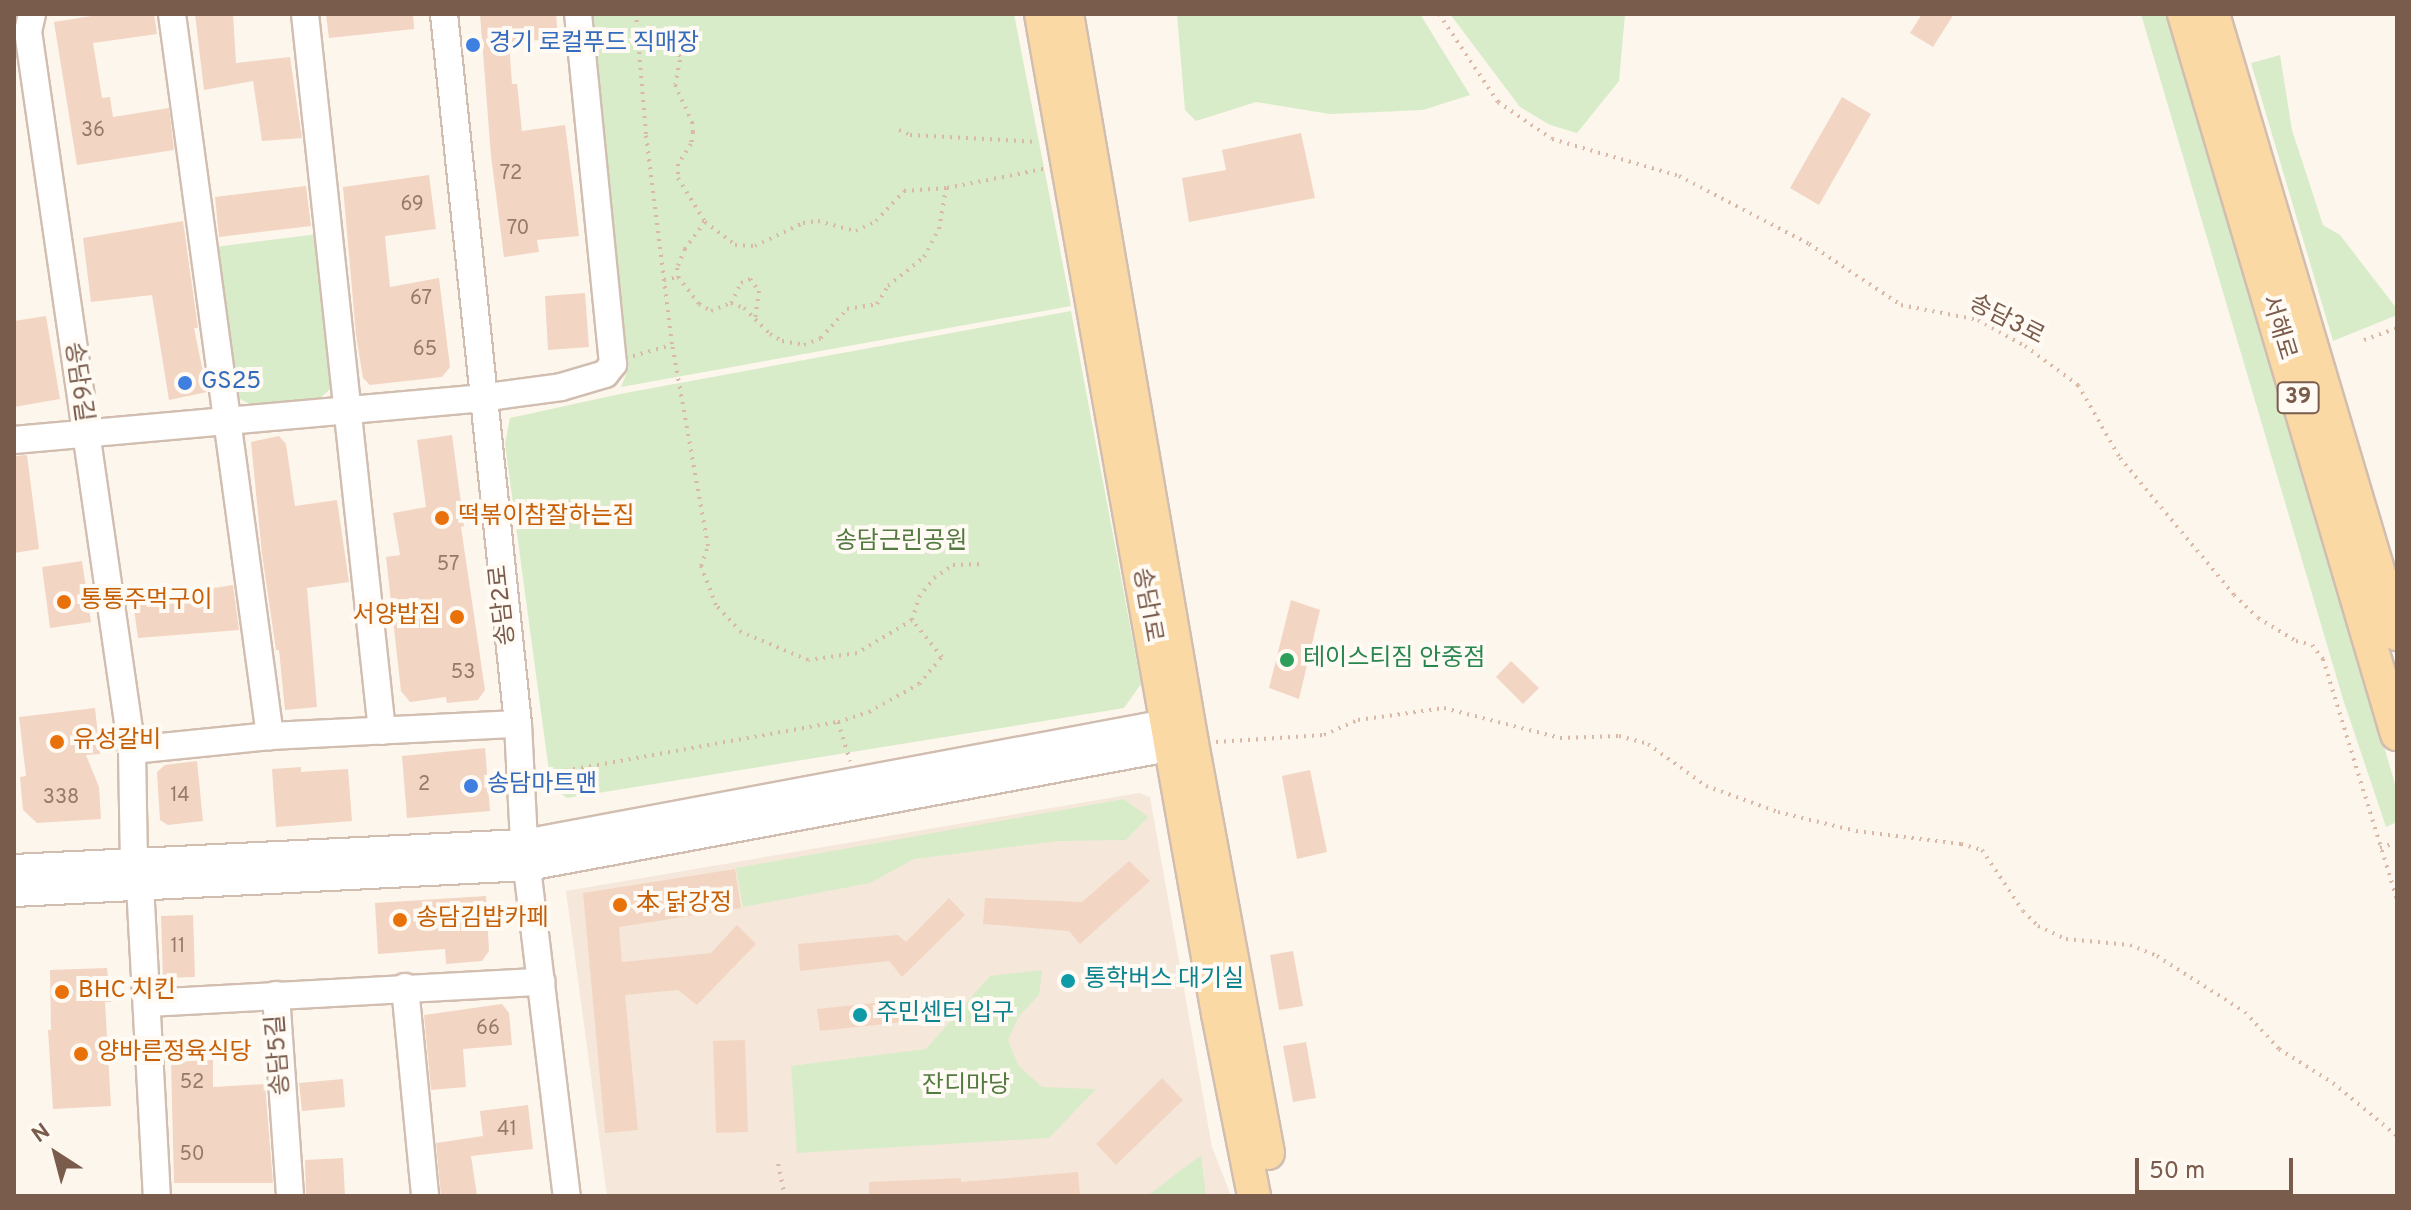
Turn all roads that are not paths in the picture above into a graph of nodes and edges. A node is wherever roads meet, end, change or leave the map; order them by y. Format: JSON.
{"nodes":[{"id":1,"x":32,"y":14,"type":"edge"},
{"id":2,"x":172,"y":14,"type":"edge"},
{"id":3,"x":305,"y":14,"type":"edge"},
{"id":4,"x":444,"y":14,"type":"edge"},
{"id":5,"x":578,"y":14,"type":"edge"},
{"id":6,"x":1041,"y":14,"type":"edge"},
{"id":7,"x":1067,"y":14,"type":"edge"},
{"id":8,"x":2184,"y":14,"type":"edge"},
{"id":9,"x":2213,"y":14,"type":"edge"},
{"id":10,"x":481,"y":398,"type":"junction"},
{"id":11,"x":349,"y":412,"type":"junction"},
{"id":12,"x":227,"y":423,"type":"junction"},
{"id":13,"x":84,"y":435,"type":"junction"},
{"id":14,"x":14,"y":440,"type":"edge"},
{"id":15,"x":2397,"y":634,"type":"edge"},
{"id":16,"x":518,"y":724,"type":"junction"},
{"id":17,"x":382,"y":731,"type":"junction"},
{"id":18,"x":1179,"y":732,"type":"junction"},
{"id":19,"x":2397,"y":734,"type":"edge"},
{"id":20,"x":270,"y":736,"type":"junction"},
{"id":21,"x":132,"y":750,"type":"junction"},
{"id":22,"x":526,"y":855,"type":"junction"},
{"id":23,"x":14,"y":868,"type":"edge"},
{"id":24,"x":137,"y":874,"type":"junction"},
{"id":25,"x":14,"y":893,"type":"edge"},
{"id":26,"x":541,"y":982,"type":"junction"},
{"id":27,"x":405,"y":987,"type":"junction"},
{"id":28,"x":276,"y":995,"type":"junction"},
{"id":29,"x":147,"y":1003,"type":"junction"},
{"id":30,"x":157,"y":1196,"type":"edge"},
{"id":31,"x":290,"y":1196,"type":"edge"},
{"id":32,"x":425,"y":1196,"type":"edge"},
{"id":33,"x":567,"y":1196,"type":"edge"},
{"id":34,"x":1254,"y":1196,"type":"edge"},
{"id":35,"x":1276,"y":1196,"type":"edge"}],
"edges":[{"from":1,"to":13,"type":"street","name":"송담6길"},
{"from":2,"to":12,"type":"street"},
{"from":3,"to":11,"type":"street"},
{"from":4,"to":10,"type":"street","name":"송담2로"},
{"from":5,"to":10,"type":"street"},
{"from":6,"to":18,"type":"main road","name":"송담1로"},
{"from":7,"to":18,"type":"main road","name":"송담1로"},
{"from":8,"to":19,"type":"main road","name":"서해로","number":"39"},
{"from":9,"to":15,"type":"main road","name":"서해로","number":"39"},
{"from":10,"to":11,"type":"street"},
{"from":10,"to":16,"type":"street","name":"송담2로"},
{"from":11,"to":12,"type":"street"},
{"from":11,"to":17,"type":"street"},
{"from":12,"to":13,"type":"street"},
{"from":12,"to":20,"type":"street"},
{"from":13,"to":14,"type":"street"},
{"from":13,"to":21,"type":"street","name":"송담6길"},
{"from":16,"to":17,"type":"street"},
{"from":16,"to":22,"type":"street","name":"송담2로"},
{"from":17,"to":20,"type":"street"},
{"from":18,"to":22,"type":"street"},
{"from":18,"to":34,"type":"main road","name":"송담1로"},
{"from":18,"to":35,"type":"main road","name":"송담1로"},
{"from":20,"to":21,"type":"street"},
{"from":21,"to":24,"type":"street","name":"송담6길"},
{"from":22,"to":24,"type":"street"},
{"from":22,"to":26,"type":"street","name":"송담2로"},
{"from":23,"to":24,"type":"street"},
{"from":24,"to":25,"type":"street"},
{"from":24,"to":29,"type":"street","name":"송담6길"},
{"from":26,"to":27,"type":"street","name":"송담5길"},
{"from":26,"to":33,"type":"street","name":"송담2로"},
{"from":27,"to":28,"type":"street","name":"송담5길"},
{"from":27,"to":32,"type":"street"},
{"from":28,"to":29,"type":"street"},
{"from":28,"to":31,"type":"street","name":"송담5길"},
{"from":29,"to":30,"type":"street"}]}
